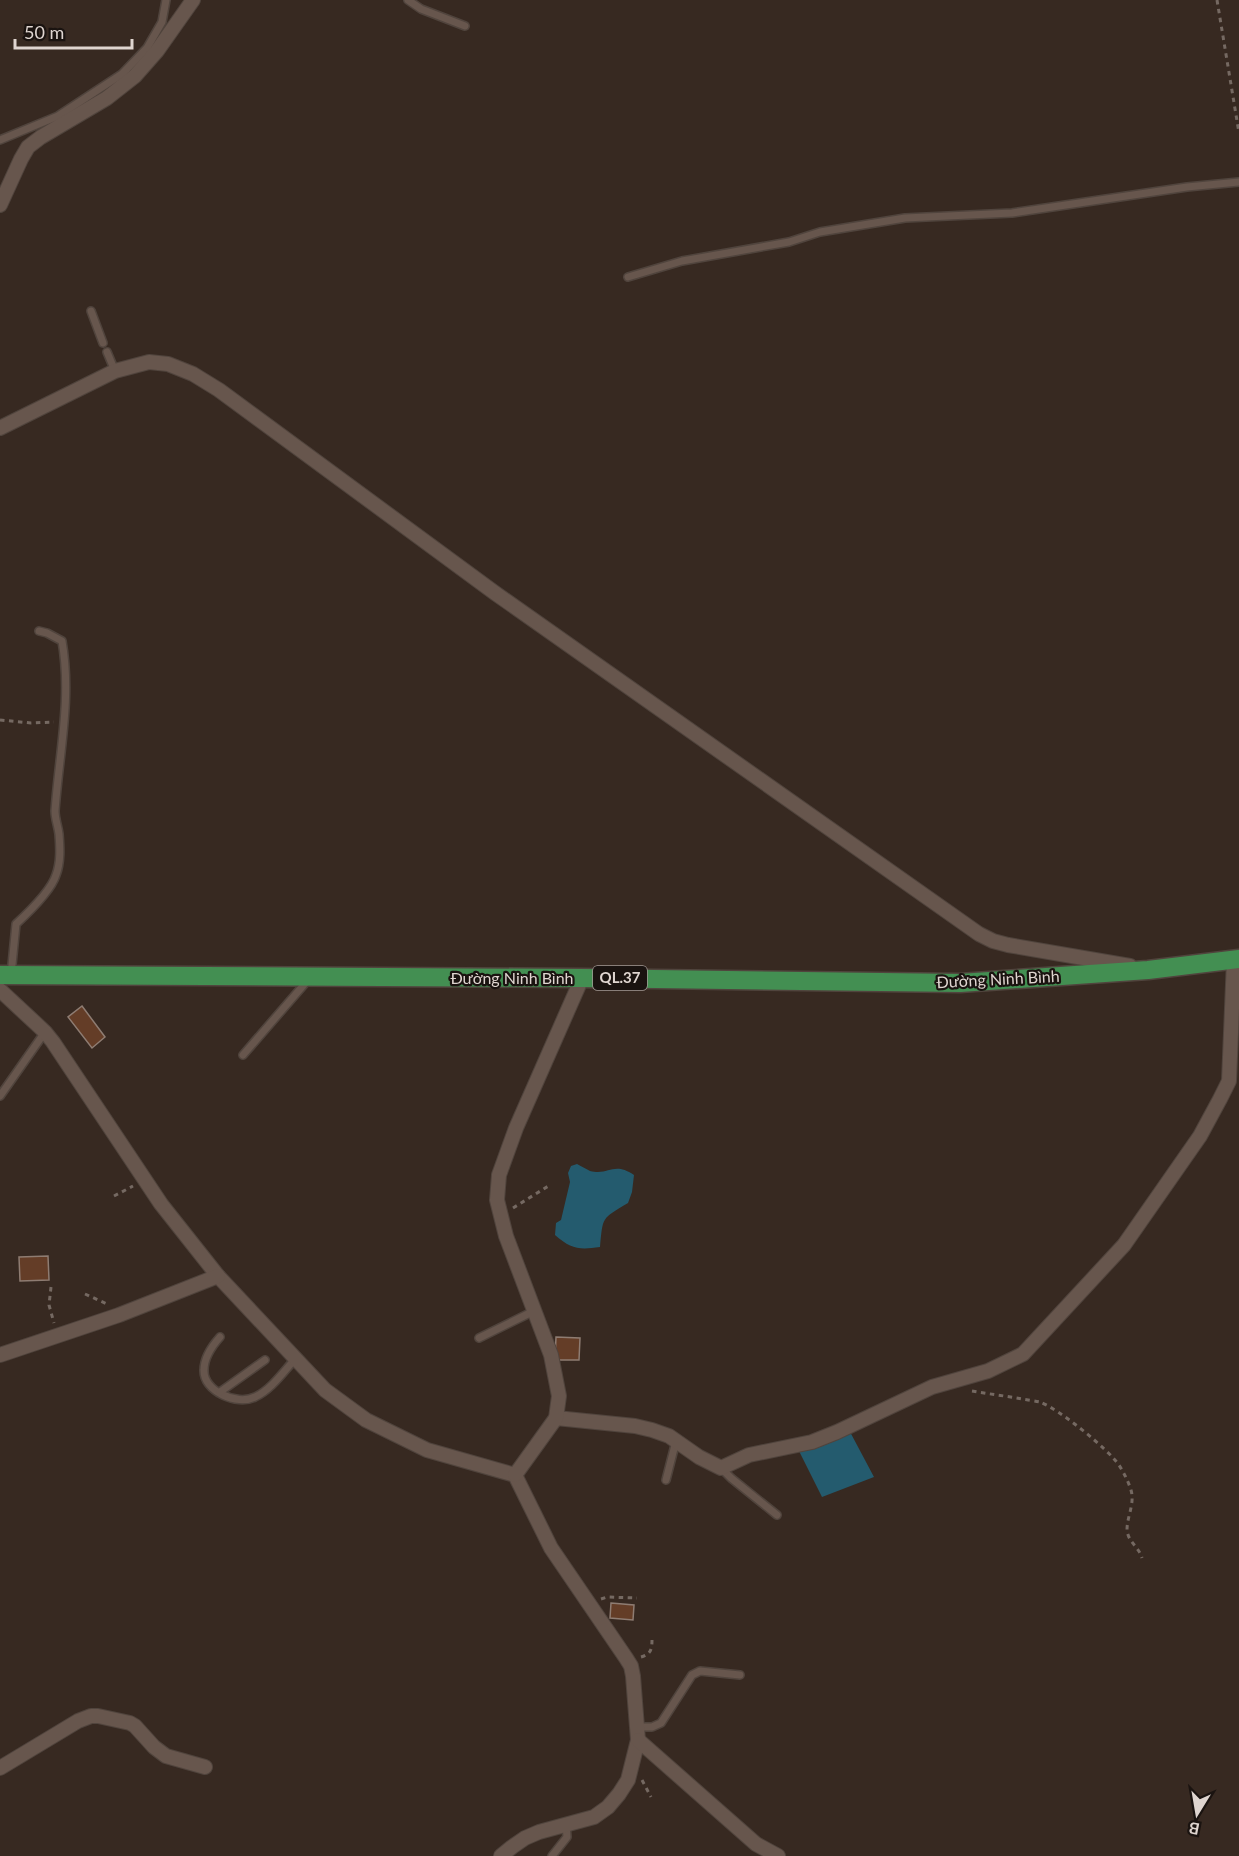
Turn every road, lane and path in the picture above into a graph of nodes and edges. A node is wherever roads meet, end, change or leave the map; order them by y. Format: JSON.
{"nodes":[{"id":1,"x":166,"y":0,"type":"edge"},
{"id":2,"x":192,"y":0,"type":"edge"},
{"id":3,"x":408,"y":0,"type":"edge"},
{"id":4,"x":1217,"y":0,"type":"edge"},
{"id":5,"x":465,"y":26,"type":"dead end"},
{"id":6,"x":1239,"y":133,"type":"edge"},
{"id":7,"x":0,"y":140,"type":"edge"},
{"id":8,"x":1239,"y":182,"type":"edge"},
{"id":9,"x":0,"y":205,"type":"edge"},
{"id":10,"x":628,"y":277,"type":"dead end"},
{"id":11,"x":91,"y":311,"type":"dead end"},
{"id":12,"x":103,"y":343,"type":"dead end"},
{"id":13,"x":107,"y":352,"type":"dead end"},
{"id":14,"x":115,"y":372,"type":"junction"},
{"id":15,"x":0,"y":428,"type":"edge"},
{"id":16,"x":39,"y":630,"type":"dead end"},
{"id":17,"x":0,"y":720,"type":"edge"},
{"id":18,"x":64,"y":722,"type":"junction"},
{"id":19,"x":1236,"y":960,"type":"edge"},
{"id":20,"x":1148,"y":970,"type":"junction"},
{"id":21,"x":310,"y":977,"type":"junction"},
{"id":22,"x":582,"y":978,"type":"junction"},
{"id":23,"x":4,"y":980,"type":"edge"},
{"id":24,"x":45,"y":1032,"type":"junction"},
{"id":25,"x":243,"y":1055,"type":"dead end"},
{"id":26,"x":0,"y":1096,"type":"edge"},
{"id":27,"x":146,"y":1180,"type":"junction"},
{"id":28,"x":550,"y":1185,"type":"dead end"},
{"id":29,"x":114,"y":1196,"type":"dead end"},
{"id":30,"x":501,"y":1215,"type":"junction"},
{"id":31,"x":218,"y":1276,"type":"junction"},
{"id":32,"x":51,"y":1287,"type":"dead end"},
{"id":33,"x":86,"y":1294,"type":"dead end"},
{"id":34,"x":534,"y":1311,"type":"junction"},
{"id":35,"x":119,"y":1315,"type":"junction"},
{"id":36,"x":57,"y":1336,"type":"junction"},
{"id":37,"x":220,"y":1337,"type":"dead end"},
{"id":38,"x":479,"y":1338,"type":"dead end"},
{"id":39,"x":0,"y":1355,"type":"edge"},
{"id":40,"x":296,"y":1358,"type":"junction"},
{"id":41,"x":265,"y":1360,"type":"dead end"},
{"id":42,"x":970,"y":1391,"type":"dead end"},
{"id":43,"x":220,"y":1392,"type":"junction"},
{"id":44,"x":556,"y":1418,"type":"junction"},
{"id":45,"x":676,"y":1441,"type":"junction"},
{"id":46,"x":721,"y":1468,"type":"junction"},
{"id":47,"x":515,"y":1476,"type":"junction"},
{"id":48,"x":666,"y":1480,"type":"dead end"},
{"id":49,"x":777,"y":1515,"type":"dead end"},
{"id":50,"x":1142,"y":1558,"type":"dead end"},
{"id":51,"x":637,"y":1598,"type":"dead end"},
{"id":52,"x":589,"y":1603,"type":"junction"},
{"id":53,"x":652,"y":1638,"type":"dead end"},
{"id":54,"x":628,"y":1661,"type":"junction"},
{"id":55,"x":740,"y":1675,"type":"dead end"},
{"id":56,"x":637,"y":1734,"type":"junction"},
{"id":57,"x":204,"y":1767,"type":"dead end"},
{"id":58,"x":0,"y":1768,"type":"edge"},
{"id":59,"x":566,"y":1825,"type":"junction"},
{"id":60,"x":501,"y":1856,"type":"edge"},
{"id":61,"x":552,"y":1856,"type":"edge"},
{"id":62,"x":778,"y":1856,"type":"edge"}],
"edges":[{"from":1,"to":7,"type":"lane"},
{"from":2,"to":9,"type":"street"},
{"from":3,"to":5,"type":"lane"},
{"from":4,"to":6,"type":"path"},
{"from":8,"to":10,"type":"lane"},
{"from":11,"to":12,"type":"lane"},
{"from":13,"to":14,"type":"lane"},
{"from":14,"to":15,"type":"street"},
{"from":14,"to":20,"type":"street"},
{"from":16,"to":18,"type":"lane"},
{"from":17,"to":18,"type":"path"},
{"from":18,"to":23,"type":"lane"},
{"from":19,"to":20,"type":"highway","name":"Đường Ninh Bình","number":"QL.37"},
{"from":19,"to":46,"type":"street"},
{"from":20,"to":22,"type":"highway","name":"Đường Ninh Bình","number":"QL.37"},
{"from":21,"to":22,"type":"highway","name":"Đường Ninh Bình","number":"QL.37"},
{"from":21,"to":23,"type":"highway","name":"Đường Ninh Bình","number":"QL.37"},
{"from":21,"to":25,"type":"lane"},
{"from":22,"to":30,"type":"street"},
{"from":23,"to":24,"type":"street"},
{"from":24,"to":26,"type":"lane"},
{"from":24,"to":27,"type":"street"},
{"from":27,"to":29,"type":"path"},
{"from":27,"to":31,"type":"street"},
{"from":28,"to":30,"type":"path"},
{"from":30,"to":34,"type":"street"},
{"from":31,"to":35,"type":"street"},
{"from":31,"to":40,"type":"street"},
{"from":32,"to":36,"type":"path"},
{"from":33,"to":35,"type":"path"},
{"from":34,"to":38,"type":"lane"},
{"from":34,"to":44,"type":"street"},
{"from":35,"to":36,"type":"street"},
{"from":36,"to":39,"type":"street"},
{"from":37,"to":43,"type":"lane"},
{"from":40,"to":43,"type":"lane"},
{"from":40,"to":47,"type":"street"},
{"from":41,"to":43,"type":"lane"},
{"from":42,"to":50,"type":"path"},
{"from":44,"to":45,"type":"street"},
{"from":44,"to":47,"type":"street"},
{"from":45,"to":46,"type":"street"},
{"from":45,"to":48,"type":"lane"},
{"from":46,"to":49,"type":"lane"},
{"from":47,"to":52,"type":"street"},
{"from":51,"to":52,"type":"path"},
{"from":52,"to":54,"type":"street"},
{"from":53,"to":54,"type":"path"},
{"from":54,"to":56,"type":"street"},
{"from":55,"to":56,"type":"lane"},
{"from":56,"to":59,"type":"street"},
{"from":56,"to":62,"type":"street"},
{"from":57,"to":58,"type":"street"},
{"from":59,"to":60,"type":"street"},
{"from":59,"to":61,"type":"lane"}]}
